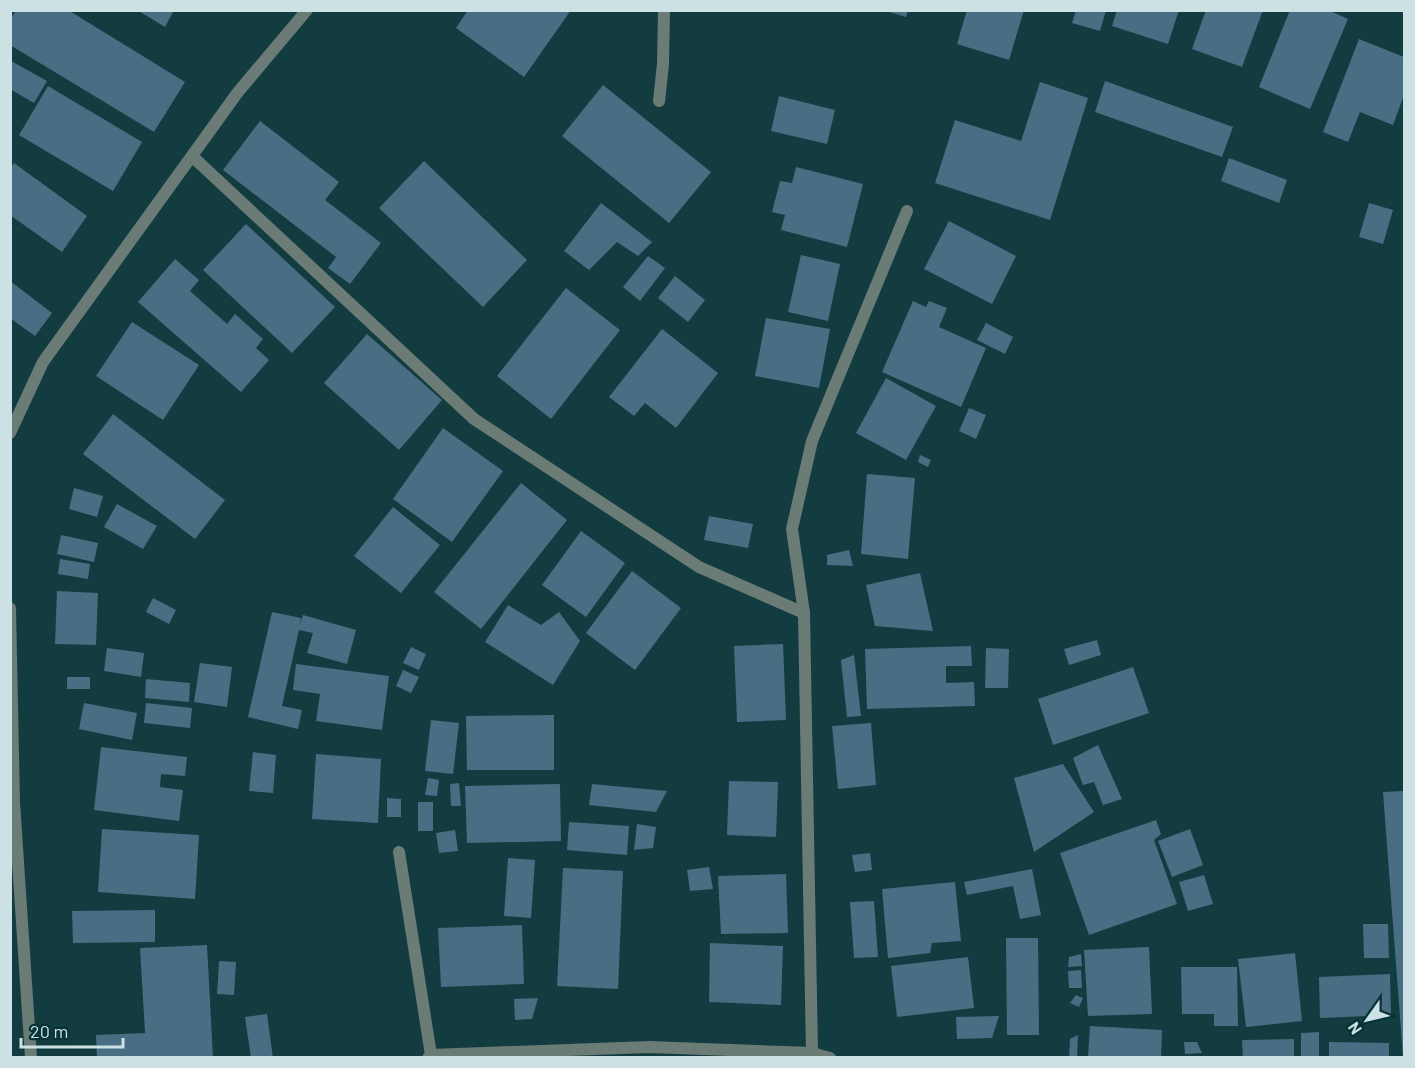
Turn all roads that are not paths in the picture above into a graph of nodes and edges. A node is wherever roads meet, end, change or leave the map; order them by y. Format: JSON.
{"nodes":[{"id":1,"x":307,"y":10,"type":"edge"},
{"id":2,"x":664,"y":10,"type":"edge"},
{"id":3,"x":658,"y":101,"type":"dead end"},
{"id":4,"x":192,"y":157,"type":"junction"},
{"id":5,"x":907,"y":211,"type":"dead end"},
{"id":6,"x":10,"y":433,"type":"edge"},
{"id":7,"x":10,"y":608,"type":"edge"},
{"id":8,"x":804,"y":613,"type":"junction"},
{"id":9,"x":12,"y":801,"type":"edge"},
{"id":10,"x":399,"y":852,"type":"dead end"},
{"id":11,"x":812,"y":1053,"type":"junction"},
{"id":12,"x":780,"y":1055,"type":"edge"},
{"id":13,"x":429,"y":1056,"type":"edge"},
{"id":14,"x":31,"y":1058,"type":"edge"},
{"id":15,"x":830,"y":1058,"type":"edge"}],
"edges":[{"from":1,"to":4,"type":"street"},
{"from":2,"to":3,"type":"street"},
{"from":4,"to":6,"type":"street"},
{"from":4,"to":8,"type":"street"},
{"from":5,"to":8,"type":"street"},
{"from":7,"to":9,"type":"street"},
{"from":8,"to":11,"type":"street"},
{"from":9,"to":14,"type":"street"},
{"from":10,"to":13,"type":"street"},
{"from":11,"to":12,"type":"street"},
{"from":11,"to":15,"type":"street"},
{"from":12,"to":13,"type":"street"}]}
